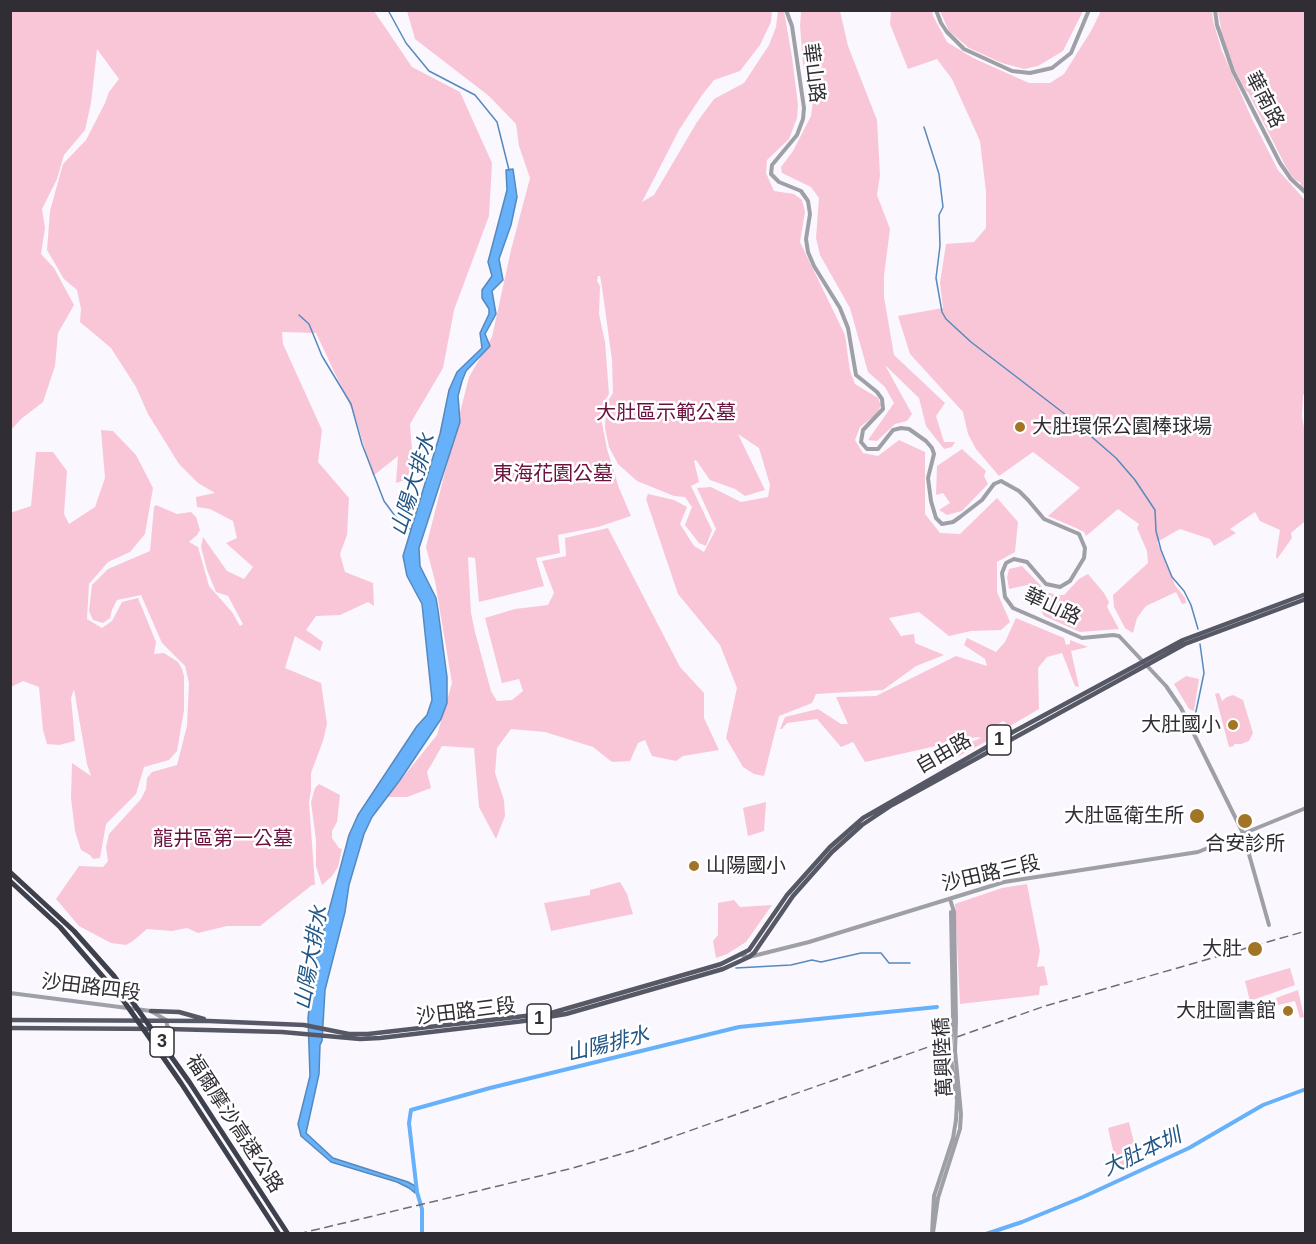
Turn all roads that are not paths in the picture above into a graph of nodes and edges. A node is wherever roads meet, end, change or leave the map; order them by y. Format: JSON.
{"nodes":[{"id":1,"x":786,"y":10,"type":"edge"},
{"id":2,"x":936,"y":10,"type":"edge"},
{"id":3,"x":1089,"y":10,"type":"edge"},
{"id":4,"x":1215,"y":10,"type":"edge"},
{"id":5,"x":1305,"y":193,"type":"edge"},
{"id":6,"x":1305,"y":402,"type":"edge"},
{"id":7,"x":1305,"y":430,"type":"edge"},
{"id":8,"x":1305,"y":594,"type":"edge"},
{"id":9,"x":1305,"y":599,"type":"edge"},
{"id":10,"x":1146,"y":663,"type":"junction"},
{"id":11,"x":1305,"y":808,"type":"edge"},
{"id":12,"x":1243,"y":833,"type":"junction"},
{"id":13,"x":837,"y":844,"type":"junction"},
{"id":14,"x":10,"y":872,"type":"edge"},
{"id":15,"x":10,"y":881,"type":"edge"},
{"id":16,"x":950,"y":898,"type":"junction"},
{"id":17,"x":1269,"y":925,"type":"dead end"},
{"id":18,"x":742,"y":955,"type":"junction"},
{"id":19,"x":749,"y":957,"type":"junction"},
{"id":20,"x":10,"y":993,"type":"edge"},
{"id":21,"x":614,"y":998,"type":"junction"},
{"id":22,"x":151,"y":1011,"type":"junction"},
{"id":23,"x":10,"y":1020,"type":"edge"},
{"id":24,"x":166,"y":1020,"type":"junction"},
{"id":25,"x":209,"y":1021,"type":"junction"},
{"id":26,"x":307,"y":1026,"type":"joint"},
{"id":27,"x":10,"y":1028,"type":"edge"},
{"id":28,"x":168,"y":1029,"type":"junction"},
{"id":29,"x":279,"y":1233,"type":"edge"},
{"id":30,"x":288,"y":1233,"type":"edge"},
{"id":31,"x":932,"y":1233,"type":"edge"}],
"edges":[{"from":1,"to":10,"type":"street","name":"華山路"},
{"from":2,"to":3,"type":"street"},
{"from":4,"to":5,"type":"street","name":"華南路"},
{"from":6,"to":7,"type":"street"},
{"from":8,"to":10,"type":"main road","name":"自由路","number":"1"},
{"from":9,"to":10,"type":"main road","name":"自由路","number":"1"},
{"from":10,"to":12,"type":"street","name":"華山路"},
{"from":10,"to":13,"type":"main road","name":"自由路","number":"1"},
{"from":11,"to":12,"type":"street","name":"沙田路三段"},
{"from":12,"to":16,"type":"street","name":"沙田路三段"},
{"from":12,"to":17,"type":"street","name":"華山路"},
{"from":13,"to":18,"type":"main road","name":"自由路","number":"1"},
{"from":13,"to":19,"type":"main road","name":"自由路","number":"1"},
{"from":14,"to":30,"type":"highway","name":"福爾摩沙高速公路","number":"3","bridge":true},
{"from":15,"to":29,"type":"highway","name":"福爾摩沙高速公路","number":"3","bridge":true},
{"from":16,"to":19,"type":"street","name":"沙田路三段"},
{"from":16,"to":31,"type":"street","name":"萬興陸橋","bridge":true},
{"from":18,"to":19,"type":"street","name":"沙田路三段"},
{"from":18,"to":21,"type":"main road","name":"沙田路三段","number":"1"},
{"from":19,"to":21,"type":"main road","name":"沙田路三段","number":"1"},
{"from":20,"to":22,"type":"street","name":"沙田路四段"},
{"from":21,"to":26,"type":"main road","name":"沙田路三段","number":"1"},
{"from":21,"to":28,"type":"main road","name":"沙田路三段","number":"1"},
{"from":22,"to":24,"type":"street","name":"沙田路四段"},
{"from":22,"to":25,"type":"main road"},
{"from":23,"to":24,"type":"main road","number":"1"},
{"from":24,"to":25,"type":"main road","name":"沙田路四段","number":"1"},
{"from":24,"to":28,"type":"street"},
{"from":25,"to":26,"type":"main road","name":"沙田路四段","number":"1"},
{"from":27,"to":28,"type":"main road","number":"1"}]}
